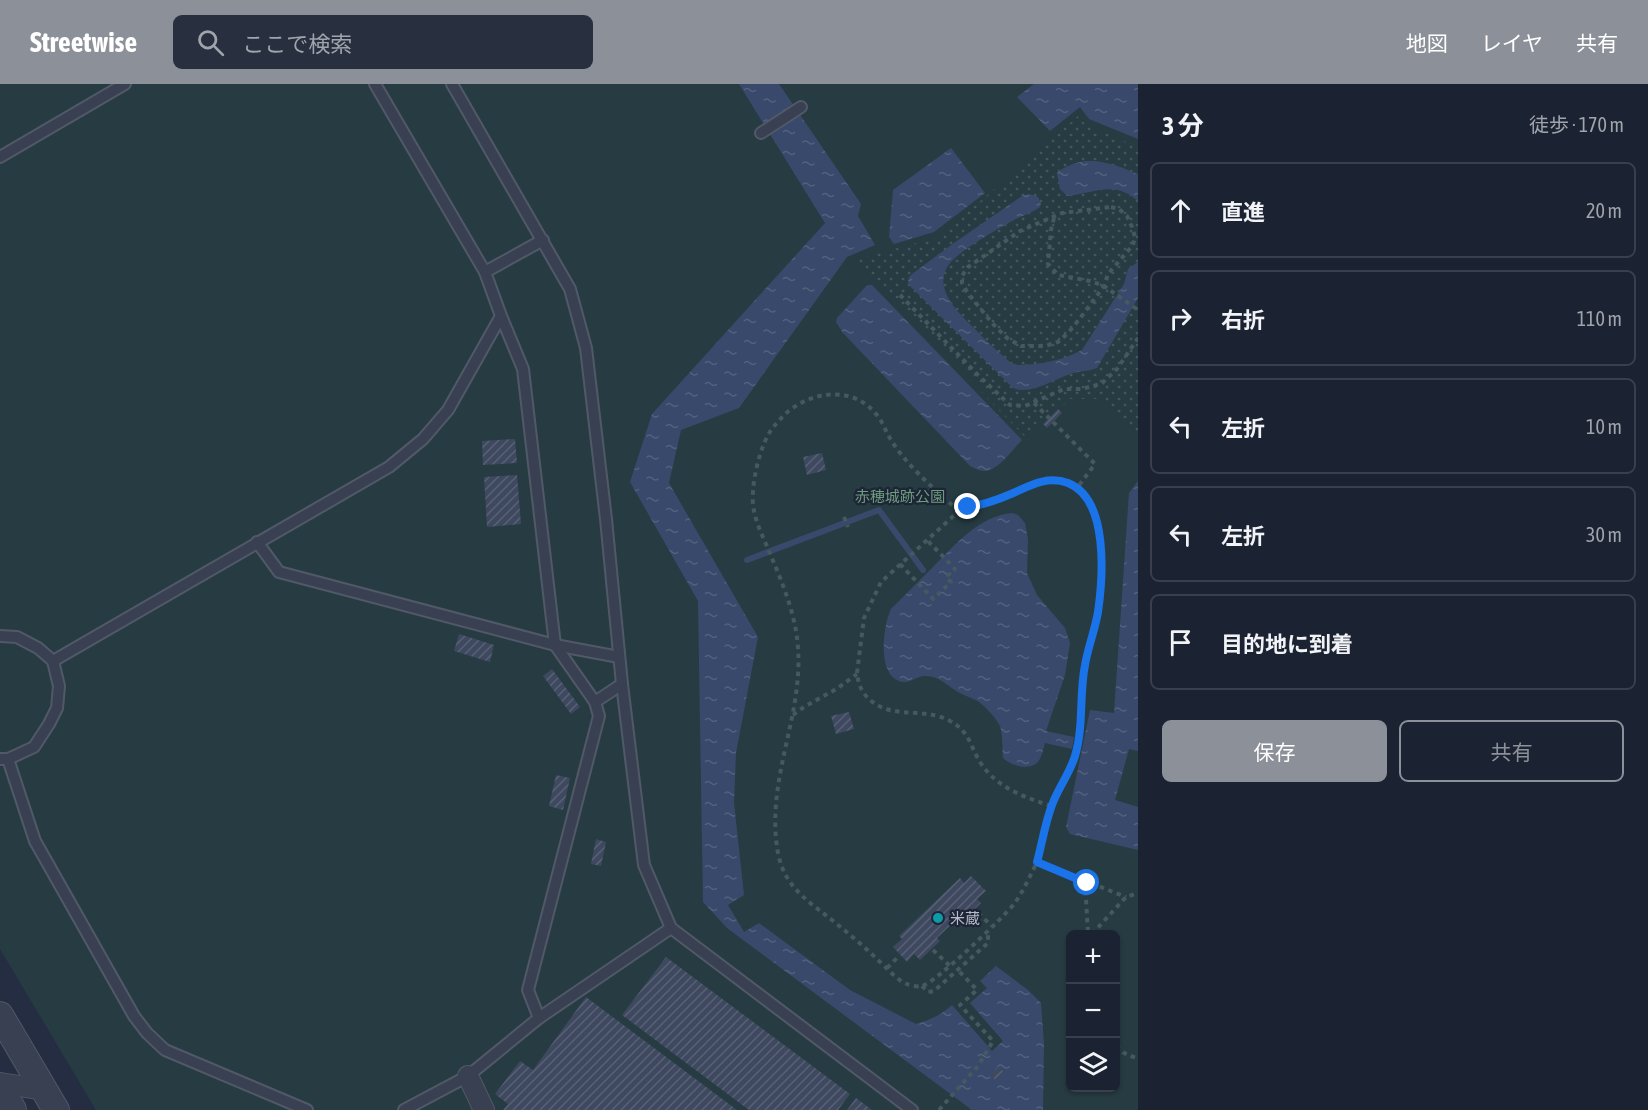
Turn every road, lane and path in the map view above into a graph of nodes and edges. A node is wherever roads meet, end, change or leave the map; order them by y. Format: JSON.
{"nodes":[{"id":1,"x":125,"y":84,"type":"edge"},
{"id":2,"x":375,"y":84,"type":"edge"},
{"id":3,"x":452,"y":84,"type":"edge"},
{"id":4,"x":801,"y":107,"type":"dead end"},
{"id":5,"x":761,"y":133,"type":"dead end"},
{"id":6,"x":0,"y":157,"type":"edge"},
{"id":7,"x":1054,"y":217,"type":"junction"},
{"id":8,"x":543,"y":240,"type":"junction"},
{"id":9,"x":485,"y":272,"type":"junction"},
{"id":10,"x":1104,"y":286,"type":"junction"},
{"id":11,"x":900,"y":295,"type":"dead end"},
{"id":12,"x":1137,"y":309,"type":"edge"},
{"id":13,"x":501,"y":316,"type":"junction"},
{"id":14,"x":1138,"y":338,"type":"edge"},
{"id":15,"x":1034,"y":403,"type":"junction"},
{"id":16,"x":1077,"y":488,"type":"junction"},
{"id":17,"x":959,"y":511,"type":"junction"},
{"id":18,"x":844,"y":517,"type":"dead end"},
{"id":19,"x":848,"y":527,"type":"dead end"},
{"id":20,"x":927,"y":540,"type":"junction"},
{"id":21,"x":257,"y":542,"type":"junction"},
{"id":22,"x":900,"y":564,"type":"junction"},
{"id":23,"x":0,"y":636,"type":"edge"},
{"id":24,"x":555,"y":645,"type":"junction"},
{"id":25,"x":619,"y":657,"type":"junction"},
{"id":26,"x":52,"y":661,"type":"junction"},
{"id":27,"x":858,"y":673,"type":"junction"},
{"id":28,"x":622,"y":684,"type":"junction"},
{"id":29,"x":595,"y":702,"type":"junction"},
{"id":30,"x":792,"y":716,"type":"junction"},
{"id":31,"x":4,"y":759,"type":"edge"},
{"id":32,"x":1052,"y":806,"type":"junction"},
{"id":33,"x":1037,"y":862,"type":"junction"},
{"id":34,"x":1085,"y":882,"type":"junction"},
{"id":35,"x":1138,"y":893,"type":"edge"},
{"id":36,"x":1126,"y":897,"type":"junction"},
{"id":37,"x":978,"y":913,"type":"dead end"},
{"id":38,"x":992,"y":926,"type":"junction"},
{"id":39,"x":671,"y":928,"type":"junction"},
{"id":40,"x":988,"y":930,"type":"junction"},
{"id":41,"x":1090,"y":930,"type":"edge"},
{"id":42,"x":1094,"y":930,"type":"edge"},
{"id":43,"x":933,"y":950,"type":"dead end"},
{"id":44,"x":898,"y":957,"type":"dead end"},
{"id":45,"x":950,"y":966,"type":"junction"},
{"id":46,"x":887,"y":968,"type":"junction"},
{"id":47,"x":958,"y":970,"type":"junction"},
{"id":48,"x":921,"y":986,"type":"junction"},
{"id":49,"x":0,"y":1015,"type":"edge"},
{"id":50,"x":539,"y":1018,"type":"junction"},
{"id":51,"x":1120,"y":1050,"type":"edge"},
{"id":52,"x":1138,"y":1059,"type":"edge"},
{"id":53,"x":468,"y":1076,"type":"junction"},
{"id":54,"x":4,"y":1093,"type":"edge"},
{"id":55,"x":50,"y":1100,"type":"edge"},
{"id":56,"x":307,"y":1110,"type":"edge"},
{"id":57,"x":404,"y":1110,"type":"edge"},
{"id":58,"x":484,"y":1110,"type":"edge"},
{"id":59,"x":912,"y":1110,"type":"edge"},
{"id":60,"x":939,"y":1110,"type":"edge"}],
"edges":[{"from":1,"to":6,"type":"lane"},
{"from":2,"to":9,"type":"lane"},
{"from":3,"to":8,"type":"lane"},
{"from":4,"to":5,"type":"lane"},
{"from":7,"to":10,"type":"path"},
{"from":7,"to":10,"type":"path"},
{"from":7,"to":10,"type":"path"},
{"from":8,"to":9,"type":"lane"},
{"from":8,"to":25,"type":"lane"},
{"from":9,"to":13,"type":"lane"},
{"from":10,"to":12,"type":"path"},
{"from":11,"to":15,"type":"path"},
{"from":13,"to":21,"type":"lane"},
{"from":13,"to":24,"type":"lane"},
{"from":14,"to":15,"type":"path"},
{"from":15,"to":16,"type":"path"},
{"from":16,"to":17,"type":"path"},
{"from":16,"to":32,"type":"path"},
{"from":17,"to":20,"type":"path"},
{"from":17,"to":30,"type":"path"},
{"from":18,"to":19,"type":"path"},
{"from":20,"to":22,"type":"path"},
{"from":20,"to":22,"type":"path"},
{"from":21,"to":24,"type":"lane"},
{"from":21,"to":26,"type":"lane"},
{"from":22,"to":27,"type":"path"},
{"from":23,"to":26,"type":"lane"},
{"from":24,"to":25,"type":"lane"},
{"from":24,"to":29,"type":"lane"},
{"from":25,"to":28,"type":"lane"},
{"from":26,"to":31,"type":"lane"},
{"from":27,"to":30,"type":"path"},
{"from":27,"to":32,"type":"path"},
{"from":28,"to":29,"type":"lane"},
{"from":28,"to":39,"type":"lane"},
{"from":29,"to":50,"type":"lane"},
{"from":30,"to":46,"type":"path"},
{"from":31,"to":56,"type":"lane"},
{"from":32,"to":33,"type":"path"},
{"from":33,"to":34,"type":"path"},
{"from":33,"to":38,"type":"path"},
{"from":34,"to":36,"type":"path"},
{"from":34,"to":41,"type":"path"},
{"from":35,"to":36,"type":"path"},
{"from":36,"to":42,"type":"path"},
{"from":37,"to":38,"type":"path"},
{"from":38,"to":40,"type":"path"},
{"from":39,"to":50,"type":"lane"},
{"from":39,"to":59,"type":"lane"},
{"from":40,"to":45,"type":"path"},
{"from":40,"to":47,"type":"path"},
{"from":43,"to":45,"type":"path"},
{"from":44,"to":46,"type":"path"},
{"from":45,"to":48,"type":"path"},
{"from":46,"to":48,"type":"path"},
{"from":47,"to":48,"type":"path"},
{"from":47,"to":60,"type":"path"},
{"from":49,"to":55,"type":"street"},
{"from":50,"to":53,"type":"lane"},
{"from":51,"to":52,"type":"path"},
{"from":53,"to":57,"type":"lane"},
{"from":53,"to":58,"type":"street"},
{"from":54,"to":55,"type":"street"}]}
